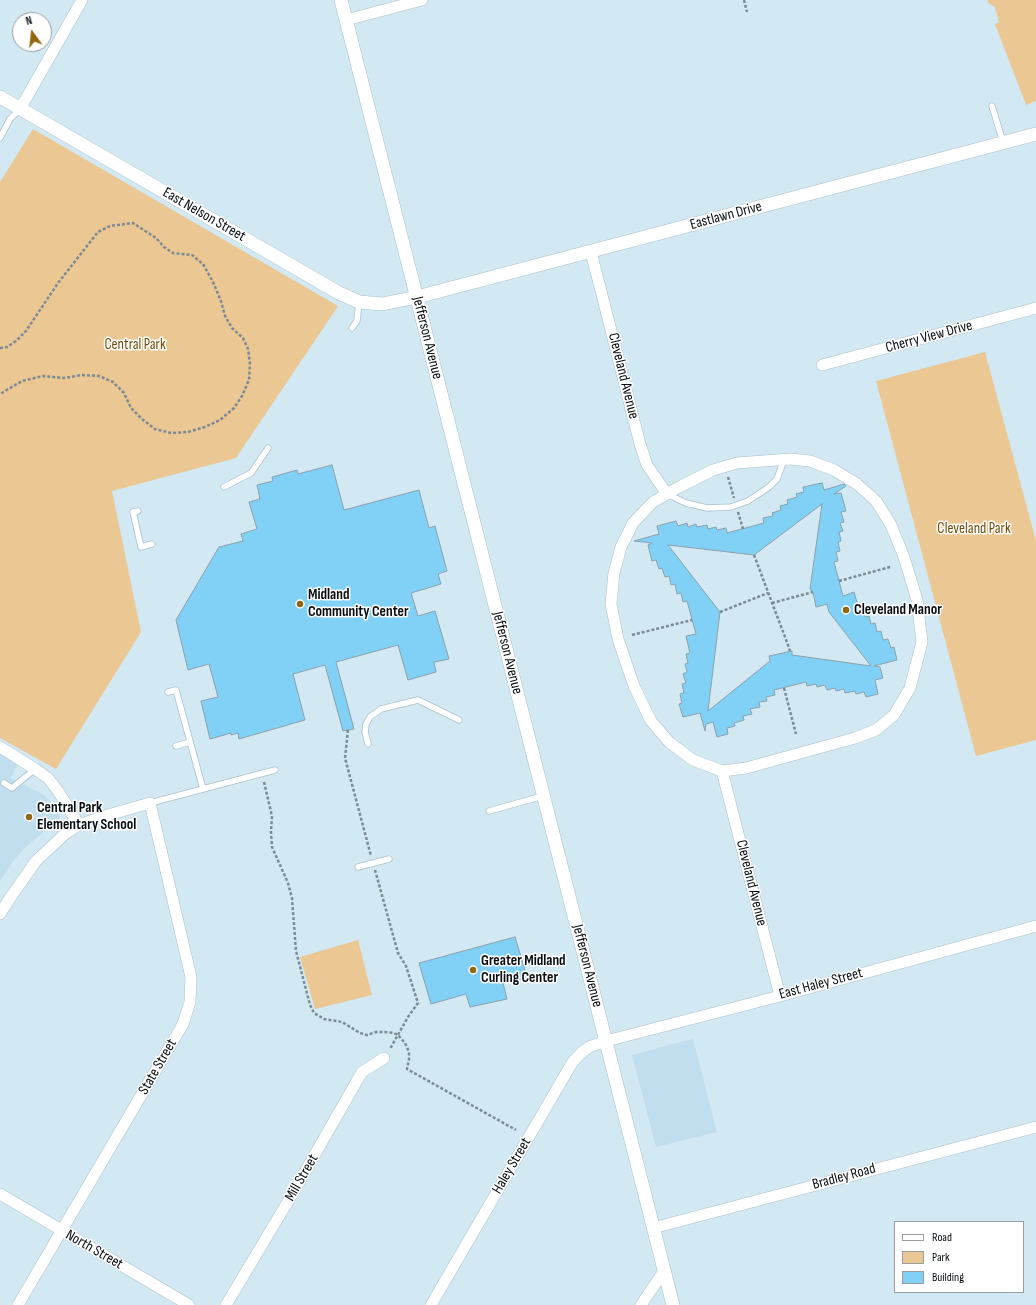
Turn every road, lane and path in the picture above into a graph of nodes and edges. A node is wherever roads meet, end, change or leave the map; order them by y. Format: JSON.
{"nodes":[{"id":1,"x":82,"y":0,"type":"edge"},
{"id":2,"x":341,"y":0,"type":"edge"},
{"id":3,"x":422,"y":0,"type":"edge"},
{"id":4,"x":744,"y":0,"type":"edge"},
{"id":5,"x":747,"y":12,"type":"dead end"},
{"id":6,"x":346,"y":20,"type":"junction"},
{"id":7,"x":0,"y":97,"type":"edge"},
{"id":8,"x":992,"y":106,"type":"dead end"},
{"id":9,"x":20,"y":109,"type":"junction"},
{"id":10,"x":1036,"y":134,"type":"edge"},
{"id":11,"x":0,"y":138,"type":"edge"},
{"id":12,"x":1003,"y":143,"type":"junction"},
{"id":13,"x":591,"y":252,"type":"junction"},
{"id":14,"x":417,"y":297,"type":"junction"},
{"id":15,"x":359,"y":302,"type":"junction"},
{"id":16,"x":1036,"y":308,"type":"edge"},
{"id":17,"x":352,"y":328,"type":"dead end"},
{"id":18,"x":0,"y":348,"type":"edge"},
{"id":19,"x":822,"y":365,"type":"dead end"},
{"id":20,"x":0,"y":394,"type":"edge"},
{"id":21,"x":268,"y":448,"type":"dead end"},
{"id":22,"x":784,"y":460,"type":"junction"},
{"id":23,"x":728,"y":475,"type":"dead end"},
{"id":24,"x":224,"y":487,"type":"dead end"},
{"id":25,"x":667,"y":494,"type":"junction"},
{"id":26,"x":734,"y":498,"type":"dead end"},
{"id":27,"x":138,"y":511,"type":"dead end"},
{"id":28,"x":737,"y":512,"type":"dead end"},
{"id":29,"x":743,"y":528,"type":"dead end"},
{"id":30,"x":152,"y":544,"type":"dead end"},
{"id":31,"x":754,"y":555,"type":"dead end"},
{"id":32,"x":890,"y":567,"type":"dead end"},
{"id":33,"x":839,"y":581,"type":"dead end"},
{"id":34,"x":813,"y":592,"type":"dead end"},
{"id":35,"x":768,"y":593,"type":"junction"},
{"id":36,"x":772,"y":603,"type":"junction"},
{"id":37,"x":720,"y":612,"type":"dead end"},
{"id":38,"x":692,"y":620,"type":"dead end"},
{"id":39,"x":632,"y":635,"type":"dead end"},
{"id":40,"x":790,"y":651,"type":"dead end"},
{"id":41,"x":784,"y":688,"type":"dead end"},
{"id":42,"x":168,"y":692,"type":"dead end"},
{"id":43,"x":459,"y":720,"type":"dead end"},
{"id":44,"x":348,"y":730,"type":"dead end"},
{"id":45,"x":796,"y":734,"type":"dead end"},
{"id":46,"x":190,"y":742,"type":"junction"},
{"id":47,"x":368,"y":744,"type":"dead end"},
{"id":48,"x":176,"y":746,"type":"dead end"},
{"id":49,"x":0,"y":747,"type":"edge"},
{"id":50,"x":35,"y":769,"type":"junction"},
{"id":51,"x":275,"y":770,"type":"dead end"},
{"id":52,"x":722,"y":771,"type":"junction"},
{"id":53,"x":262,"y":773,"type":"junction"},
{"id":54,"x":4,"y":783,"type":"dead end"},
{"id":55,"x":203,"y":789,"type":"junction"},
{"id":56,"x":543,"y":796,"type":"junction"},
{"id":57,"x":150,"y":803,"type":"junction"},
{"id":58,"x":489,"y":811,"type":"dead end"},
{"id":59,"x":78,"y":825,"type":"junction"},
{"id":60,"x":389,"y":859,"type":"dead end"},
{"id":61,"x":373,"y":863,"type":"junction"},
{"id":62,"x":358,"y":867,"type":"dead end"},
{"id":63,"x":0,"y":914,"type":"edge"},
{"id":64,"x":1036,"y":926,"type":"edge"},
{"id":65,"x":780,"y":996,"type":"junction"},
{"id":66,"x":398,"y":1036,"type":"junction"},
{"id":67,"x":606,"y":1041,"type":"junction"},
{"id":68,"x":384,"y":1058,"type":"joint"},
{"id":69,"x":1036,"y":1127,"type":"edge"},
{"id":70,"x":516,"y":1130,"type":"dead end"},
{"id":71,"x":0,"y":1194,"type":"edge"},
{"id":72,"x":653,"y":1228,"type":"junction"},
{"id":73,"x":62,"y":1231,"type":"junction"},
{"id":74,"x":664,"y":1270,"type":"junction"},
{"id":75,"x":18,"y":1305,"type":"edge"},
{"id":76,"x":189,"y":1305,"type":"edge"},
{"id":77,"x":226,"y":1305,"type":"edge"},
{"id":78,"x":431,"y":1305,"type":"edge"},
{"id":79,"x":641,"y":1305,"type":"edge"},
{"id":80,"x":673,"y":1305,"type":"edge"}],
"edges":[{"from":1,"to":9,"type":"street"},
{"from":2,"to":6,"type":"street","name":"Jefferson Avenue"},
{"from":3,"to":6,"type":"street"},
{"from":4,"to":5,"type":"path"},
{"from":6,"to":14,"type":"street","name":"Jefferson Avenue"},
{"from":7,"to":9,"type":"street","name":"East Nelson Street"},
{"from":8,"to":12,"type":"lane"},
{"from":9,"to":11,"type":"lane"},
{"from":9,"to":15,"type":"street","name":"East Nelson Street"},
{"from":10,"to":12,"type":"street","name":"Eastlawn Drive"},
{"from":12,"to":13,"type":"street","name":"Eastlawn Drive"},
{"from":13,"to":14,"type":"street","name":"Eastlawn Drive"},
{"from":13,"to":25,"type":"street","name":"Cleveland Avenue"},
{"from":14,"to":15,"type":"street","name":"East Nelson Street"},
{"from":14,"to":56,"type":"street","name":"Jefferson Avenue"},
{"from":15,"to":17,"type":"lane"},
{"from":16,"to":19,"type":"street","name":"Cherry View Drive"},
{"from":18,"to":20,"type":"path"},
{"from":21,"to":24,"type":"lane"},
{"from":22,"to":25,"type":"street"},
{"from":22,"to":25,"type":"lane"},
{"from":22,"to":52,"type":"street"},
{"from":23,"to":26,"type":"path"},
{"from":25,"to":52,"type":"street"},
{"from":27,"to":30,"type":"lane"},
{"from":28,"to":29,"type":"path"},
{"from":31,"to":35,"type":"path"},
{"from":32,"to":33,"type":"path"},
{"from":34,"to":36,"type":"path"},
{"from":35,"to":36,"type":"path"},
{"from":35,"to":37,"type":"path"},
{"from":36,"to":40,"type":"path"},
{"from":38,"to":39,"type":"path"},
{"from":41,"to":45,"type":"path"},
{"from":42,"to":46,"type":"lane"},
{"from":43,"to":47,"type":"lane"},
{"from":44,"to":61,"type":"path"},
{"from":46,"to":48,"type":"lane"},
{"from":46,"to":55,"type":"lane"},
{"from":49,"to":50,"type":"street"},
{"from":50,"to":54,"type":"lane"},
{"from":50,"to":59,"type":"street"},
{"from":51,"to":53,"type":"lane"},
{"from":52,"to":65,"type":"street","name":"Cleveland Avenue"},
{"from":53,"to":55,"type":"lane"},
{"from":53,"to":66,"type":"path"},
{"from":55,"to":57,"type":"lane"},
{"from":56,"to":58,"type":"lane"},
{"from":56,"to":67,"type":"street","name":"Jefferson Avenue"},
{"from":57,"to":59,"type":"street"},
{"from":57,"to":73,"type":"street","name":"State Street"},
{"from":59,"to":63,"type":"street"},
{"from":60,"to":61,"type":"lane"},
{"from":61,"to":62,"type":"lane"},
{"from":61,"to":66,"type":"path"},
{"from":64,"to":65,"type":"street","name":"East Haley Street"},
{"from":65,"to":67,"type":"street","name":"East Haley Street"},
{"from":66,"to":68,"type":"path"},
{"from":66,"to":70,"type":"path"},
{"from":67,"to":72,"type":"street","name":"Jefferson Avenue"},
{"from":67,"to":78,"type":"street","name":"Haley Street"},
{"from":68,"to":77,"type":"street","name":"Mill Street"},
{"from":69,"to":72,"type":"street","name":"Bradley Road"},
{"from":71,"to":73,"type":"street","name":"North Street"},
{"from":72,"to":74,"type":"street","name":"Jefferson Avenue"},
{"from":73,"to":75,"type":"street","name":"State Street"},
{"from":73,"to":76,"type":"street","name":"North Street"},
{"from":74,"to":79,"type":"street"},
{"from":74,"to":80,"type":"street","name":"Jefferson Avenue"}]}
